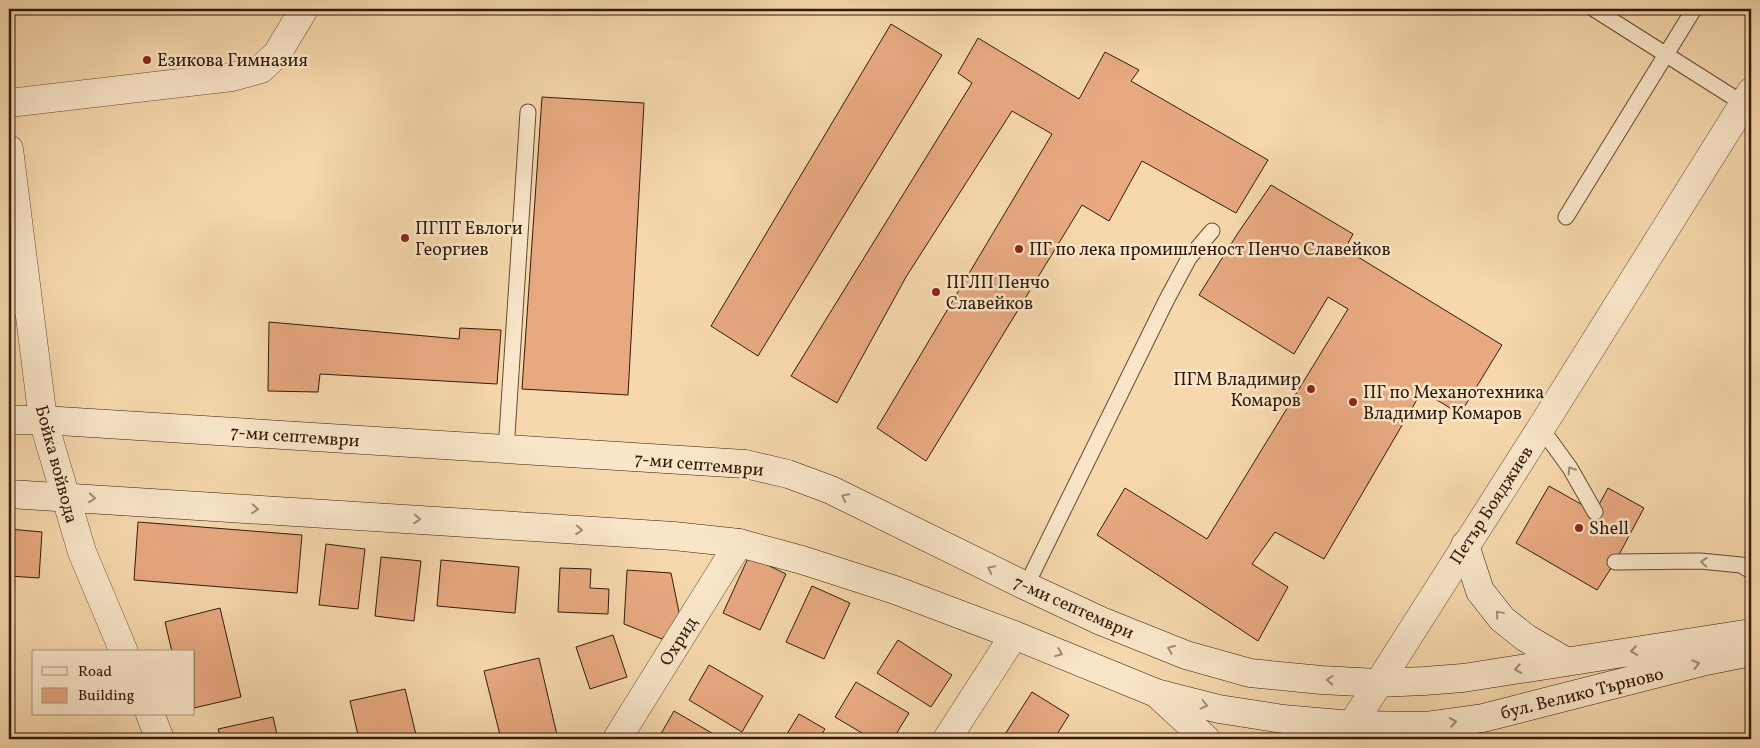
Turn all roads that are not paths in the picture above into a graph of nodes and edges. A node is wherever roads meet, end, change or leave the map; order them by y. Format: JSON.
{"nodes":[{"id":1,"x":304,"y":9,"type":"edge"},
{"id":2,"x":1594,"y":9,"type":"edge"},
{"id":3,"x":1694,"y":9,"type":"edge"},
{"id":4,"x":1666,"y":55,"type":"junction"},
{"id":5,"x":1747,"y":98,"type":"edge"},
{"id":6,"x":9,"y":103,"type":"edge"},
{"id":7,"x":528,"y":112,"type":"dead end"},
{"id":8,"x":9,"y":149,"type":"edge"},
{"id":9,"x":1566,"y":217,"type":"dead end"},
{"id":10,"x":1212,"y":231,"type":"dead end"},
{"id":11,"x":19,"y":308,"type":"edge"},
{"id":12,"x":9,"y":420,"type":"edge"},
{"id":13,"x":42,"y":420,"type":"junction"},
{"id":14,"x":1541,"y":428,"type":"junction"},
{"id":15,"x":506,"y":450,"type":"junction"},
{"id":16,"x":9,"y":494,"type":"edge"},
{"id":17,"x":65,"y":496,"type":"junction"},
{"id":18,"x":1595,"y":512,"type":"dead end"},
{"id":19,"x":739,"y":543,"type":"junction"},
{"id":20,"x":1465,"y":545,"type":"junction"},
{"id":21,"x":1615,"y":562,"type":"dead end"},
{"id":22,"x":1751,"y":571,"type":"edge"},
{"id":23,"x":1026,"y":586,"type":"junction"},
{"id":24,"x":1751,"y":633,"type":"edge"},
{"id":25,"x":1014,"y":635,"type":"junction"},
{"id":26,"x":123,"y":650,"type":"edge"},
{"id":27,"x":1751,"y":652,"type":"edge"},
{"id":28,"x":1567,"y":662,"type":"junction"},
{"id":29,"x":1378,"y":683,"type":"junction"},
{"id":30,"x":1156,"y":693,"type":"junction"},
{"id":31,"x":151,"y":716,"type":"edge"},
{"id":32,"x":1347,"y":732,"type":"edge"},
{"id":33,"x":953,"y":737,"type":"edge"},
{"id":34,"x":160,"y":739,"type":"edge"},
{"id":35,"x":617,"y":739,"type":"edge"},
{"id":36,"x":1206,"y":739,"type":"edge"}],
"edges":[{"from":1,"to":6,"type":"main road"},
{"from":2,"to":4,"type":"lane"},
{"from":3,"to":4,"type":"lane"},
{"from":4,"to":5,"type":"lane"},
{"from":4,"to":9,"type":"lane"},
{"from":5,"to":14,"type":"main road","name":"Петър Бояджиев"},
{"from":7,"to":15,"type":"lane"},
{"from":8,"to":11,"type":"main road","name":"Бойка войвода"},
{"from":10,"to":23,"type":"lane"},
{"from":11,"to":13,"type":"main road","name":"Бойка войвода"},
{"from":12,"to":13,"type":"main road","name":"7-ми септември"},
{"from":13,"to":15,"type":"main road","name":"7-ми септември"},
{"from":13,"to":17,"type":"main road","name":"Бойка войвода"},
{"from":18,"to":14,"type":"lane","one_way":true},
{"from":14,"to":20,"type":"main road","name":"Петър Бояджиев"},
{"from":23,"to":15,"type":"main road","name":"7-ми септември","one_way":true},
{"from":16,"to":17,"type":"main road"},
{"from":17,"to":19,"type":"main road","one_way":true},
{"from":17,"to":26,"type":"main road","name":"Бойка войвода"},
{"from":19,"to":25,"type":"main road"},
{"from":19,"to":35,"type":"main road","name":"Охрид"},
{"from":28,"to":20,"type":"main road","one_way":true},
{"from":20,"to":29,"type":"main road","name":"Петър Бояджиев"},
{"from":22,"to":21,"type":"lane","one_way":true},
{"from":29,"to":23,"type":"main road","name":"7-ми септември","one_way":true},
{"from":24,"to":28,"type":"main road","name":"бул. Велико Търново","one_way":true},
{"from":25,"to":30,"type":"main road","one_way":true},
{"from":25,"to":33,"type":"main road"},
{"from":32,"to":27,"type":"main road","name":"бул. Велико Търново","one_way":true},
{"from":28,"to":29,"type":"main road","name":"бул. Велико Търново","one_way":true},
{"from":29,"to":32,"type":"main road","name":"Петър Бояджиев"},
{"from":30,"to":32,"type":"main road","one_way":true},
{"from":30,"to":36,"type":"main road"},
{"from":31,"to":34,"type":"main road"}]}
